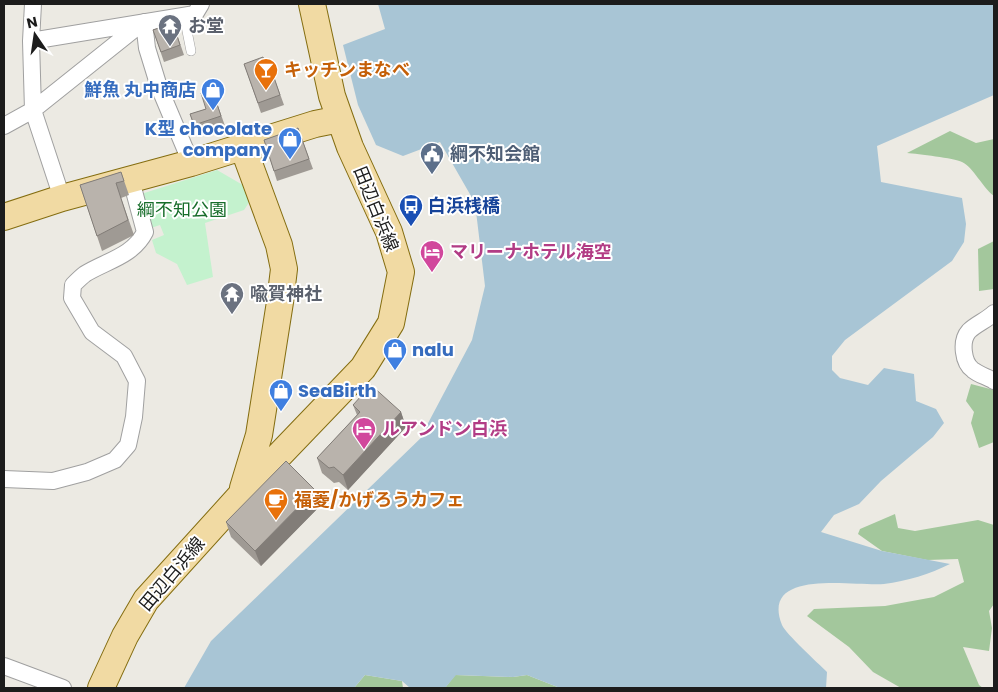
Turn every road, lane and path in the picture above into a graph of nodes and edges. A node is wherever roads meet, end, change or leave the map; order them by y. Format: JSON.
{"nodes":[{"id":1,"x":32,"y":4,"type":"edge"},
{"id":2,"x":201,"y":4,"type":"edge"},
{"id":3,"x":312,"y":4,"type":"edge"},
{"id":4,"x":184,"y":16,"type":"junction"},
{"id":5,"x":144,"y":22,"type":"junction"},
{"id":6,"x":31,"y":41,"type":"junction"},
{"id":7,"x":191,"y":51,"type":"dead end"},
{"id":8,"x":33,"y":110,"type":"junction"},
{"id":9,"x":340,"y":119,"type":"junction"},
{"id":10,"x":4,"y":126,"type":"edge"},
{"id":11,"x":243,"y":148,"type":"junction"},
{"id":12,"x":191,"y":163,"type":"junction"},
{"id":13,"x":131,"y":180,"type":"junction"},
{"id":14,"x":62,"y":198,"type":"junction"},
{"id":15,"x":4,"y":217,"type":"edge"},
{"id":16,"x":994,"y":313,"type":"edge"},
{"id":17,"x":994,"y":381,"type":"edge"},
{"id":18,"x":4,"y":479,"type":"edge"},
{"id":19,"x":242,"y":494,"type":"junction"},
{"id":20,"x":4,"y":666,"type":"edge"},
{"id":21,"x":63,"y":688,"type":"edge"},
{"id":22,"x":101,"y":688,"type":"edge"}],
"edges":[{"from":1,"to":6,"type":"street"},
{"from":2,"to":4,"type":"street"},
{"from":3,"to":9,"type":"main road","name":"田辺白浜線"},
{"from":4,"to":5,"type":"street"},
{"from":4,"to":7,"type":"lane"},
{"from":5,"to":6,"type":"street"},
{"from":5,"to":8,"type":"street"},
{"from":5,"to":12,"type":"street"},
{"from":6,"to":8,"type":"street"},
{"from":8,"to":10,"type":"street"},
{"from":8,"to":14,"type":"street"},
{"from":9,"to":11,"type":"main road"},
{"from":9,"to":19,"type":"main road","name":"田辺白浜線"},
{"from":11,"to":12,"type":"main road"},
{"from":11,"to":19,"type":"main road","name":"田辺白浜線"},
{"from":12,"to":13,"type":"main road"},
{"from":13,"to":14,"type":"main road"},
{"from":13,"to":18,"type":"street"},
{"from":14,"to":15,"type":"main road"},
{"from":16,"to":17,"type":"street"},
{"from":19,"to":22,"type":"main road","name":"田辺白浜線"},
{"from":20,"to":21,"type":"street"}]}
